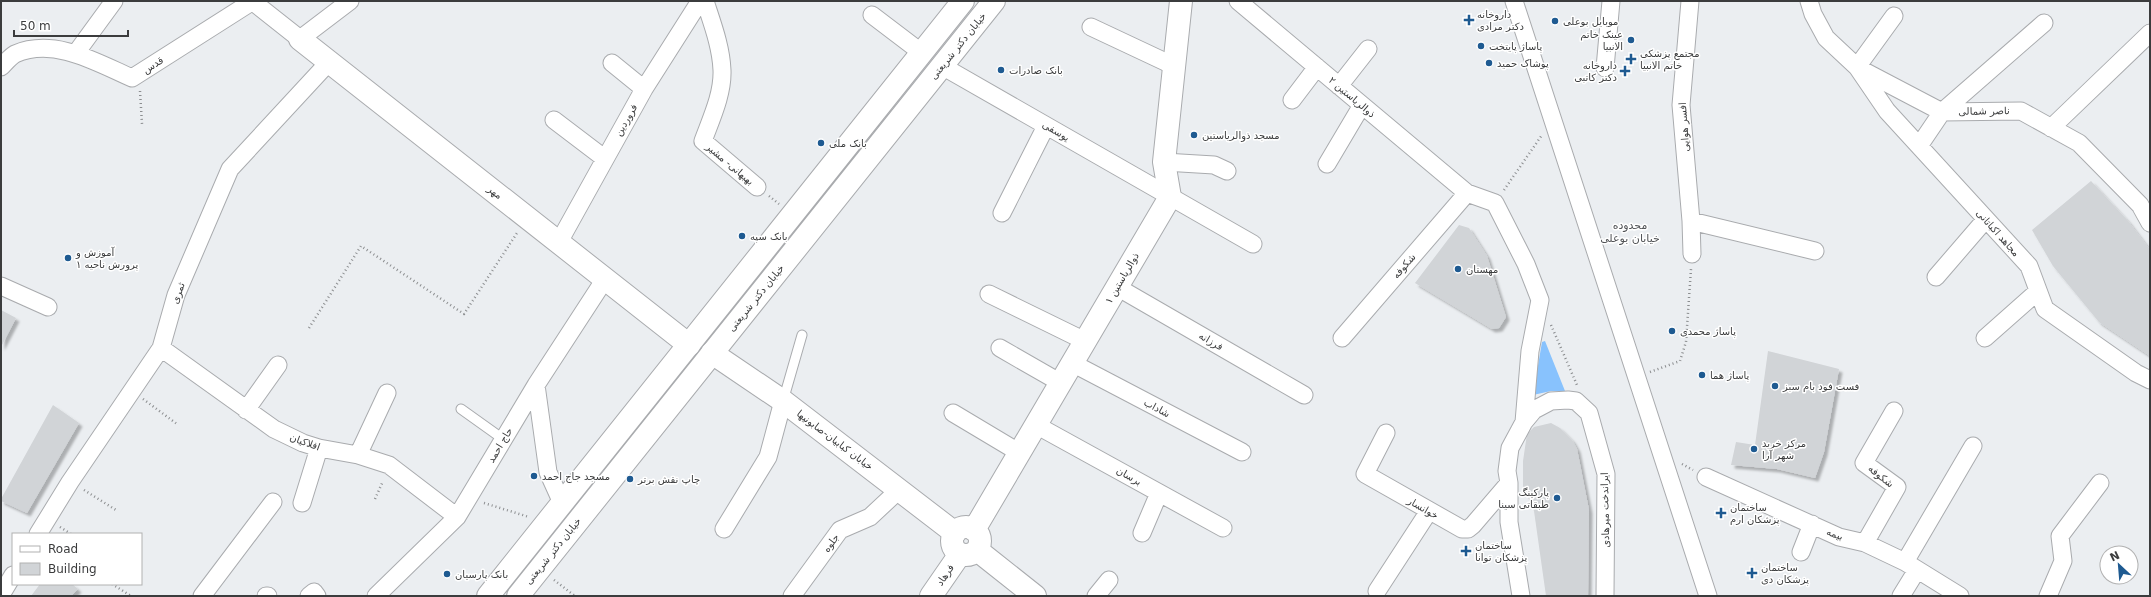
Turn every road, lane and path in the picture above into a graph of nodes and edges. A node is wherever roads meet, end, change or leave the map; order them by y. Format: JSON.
{"nodes":[{"id":1,"x":114,"y":1,"type":"edge"},
{"id":2,"x":253,"y":1,"type":"edge"},
{"id":3,"x":350,"y":1,"type":"edge"},
{"id":4,"x":700,"y":1,"type":"edge"},
{"id":5,"x":705,"y":1,"type":"edge"},
{"id":6,"x":963,"y":1,"type":"edge"},
{"id":7,"x":994,"y":1,"type":"edge"},
{"id":8,"x":1180,"y":1,"type":"edge"},
{"id":9,"x":1238,"y":1,"type":"edge"},
{"id":10,"x":1514,"y":1,"type":"edge"},
{"id":11,"x":1611,"y":1,"type":"edge"},
{"id":12,"x":1690,"y":1,"type":"edge"},
{"id":13,"x":1809,"y":1,"type":"edge"},
{"id":14,"x":872,"y":16,"type":"dead end"},
{"id":15,"x":1894,"y":16,"type":"dead end"},
{"id":16,"x":2044,"y":23,"type":"dead end"},
{"id":17,"x":1091,"y":27,"type":"dead end"},
{"id":18,"x":2150,"y":33,"type":"edge"},
{"id":19,"x":300,"y":39,"type":"junction"},
{"id":20,"x":1368,"y":49,"type":"dead end"},
{"id":21,"x":76,"y":53,"type":"junction"},
{"id":22,"x":922,"y":53,"type":"junction"},
{"id":23,"x":330,"y":62,"type":"junction"},
{"id":24,"x":612,"y":63,"type":"dead end"},
{"id":25,"x":942,"y":66,"type":"junction"},
{"id":26,"x":1174,"y":66,"type":"junction"},
{"id":27,"x":1,"y":67,"type":"edge"},
{"id":28,"x":1316,"y":67,"type":"junction"},
{"id":29,"x":1605,"y":68,"type":"dead end"},
{"id":30,"x":1857,"y":68,"type":"junction"},
{"id":31,"x":138,"y":74,"type":"junction"},
{"id":32,"x":1339,"y":86,"type":"junction"},
{"id":33,"x":644,"y":89,"type":"junction"},
{"id":34,"x":1292,"y":100,"type":"dead end"},
{"id":35,"x":1362,"y":105,"type":"junction"},
{"id":36,"x":1942,"y":112,"type":"junction"},
{"id":37,"x":554,"y":120,"type":"dead end"},
{"id":38,"x":1553,"y":120,"type":"junction"},
{"id":39,"x":142,"y":124,"type":"dead end"},
{"id":40,"x":1046,"y":126,"type":"junction"},
{"id":41,"x":2051,"y":128,"type":"junction"},
{"id":42,"x":1920,"y":146,"type":"junction"},
{"id":43,"x":604,"y":158,"type":"junction"},
{"id":44,"x":1164,"y":162,"type":"junction"},
{"id":45,"x":1327,"y":164,"type":"dead end"},
{"id":46,"x":1227,"y":171,"type":"dead end"},
{"id":47,"x":757,"y":187,"type":"joint"},
{"id":48,"x":1467,"y":193,"type":"junction"},
{"id":49,"x":1170,"y":197,"type":"junction"},
{"id":50,"x":1495,"y":203,"type":"junction"},
{"id":51,"x":1002,"y":213,"type":"dead end"},
{"id":52,"x":793,"y":215,"type":"junction"},
{"id":53,"x":527,"y":217,"type":"junction"},
{"id":54,"x":1986,"y":219,"type":"junction"},
{"id":55,"x":1692,"y":221,"type":"junction"},
{"id":56,"x":2150,"y":223,"type":"edge"},
{"id":57,"x":559,"y":242,"type":"junction"},
{"id":58,"x":1253,"y":244,"type":"dead end"},
{"id":59,"x":1815,"y":251,"type":"dead end"},
{"id":60,"x":1692,"y":254,"type":"joint"},
{"id":61,"x":1936,"y":278,"type":"dead end"},
{"id":62,"x":605,"y":279,"type":"junction"},
{"id":63,"x":1,"y":286,"type":"edge"},
{"id":64,"x":1118,"y":287,"type":"junction"},
{"id":65,"x":2038,"y":291,"type":"junction"},
{"id":66,"x":989,"y":294,"type":"dead end"},
{"id":67,"x":1540,"y":300,"type":"junction"},
{"id":68,"x":48,"y":307,"type":"dead end"},
{"id":69,"x":309,"y":328,"type":"dead end"},
{"id":70,"x":802,"y":335,"type":"dead end"},
{"id":71,"x":1342,"y":338,"type":"dead end"},
{"id":72,"x":1985,"y":338,"type":"dead end"},
{"id":73,"x":1085,"y":341,"type":"junction"},
{"id":74,"x":689,"y":345,"type":"junction"},
{"id":75,"x":161,"y":348,"type":"junction"},
{"id":76,"x":1000,"y":348,"type":"dead end"},
{"id":77,"x":712,"y":353,"type":"junction"},
{"id":78,"x":1072,"y":363,"type":"junction"},
{"id":79,"x":278,"y":365,"type":"dead end"},
{"id":80,"x":1637,"y":377,"type":"junction"},
{"id":81,"x":2150,"y":380,"type":"edge"},
{"id":82,"x":1061,"y":383,"type":"junction"},
{"id":83,"x":536,"y":384,"type":"junction"},
{"id":84,"x":1578,"y":387,"type":"dead end"},
{"id":85,"x":131,"y":391,"type":"junction"},
{"id":86,"x":386,"y":393,"type":"dead end"},
{"id":87,"x":1304,"y":396,"type":"dead end"},
{"id":88,"x":783,"y":401,"type":"junction"},
{"id":89,"x":461,"y":409,"type":"dead end"},
{"id":90,"x":246,"y":410,"type":"junction"},
{"id":91,"x":1894,"y":411,"type":"dead end"},
{"id":92,"x":953,"y":413,"type":"dead end"},
{"id":93,"x":1524,"y":422,"type":"junction"},
{"id":94,"x":177,"y":424,"type":"dead end"},
{"id":95,"x":1036,"y":425,"type":"junction"},
{"id":96,"x":1386,"y":433,"type":"dead end"},
{"id":97,"x":503,"y":439,"type":"junction"},
{"id":98,"x":1973,"y":446,"type":"dead end"},
{"id":99,"x":319,"y":448,"type":"junction"},
{"id":100,"x":1242,"y":452,"type":"dead end"},
{"id":101,"x":1020,"y":453,"type":"junction"},
{"id":102,"x":1662,"y":454,"type":"junction"},
{"id":103,"x":358,"y":455,"type":"junction"},
{"id":104,"x":389,"y":465,"type":"junction"},
{"id":105,"x":1706,"y":477,"type":"joint"},
{"id":106,"x":70,"y":482,"type":"junction"},
{"id":107,"x":1509,"y":483,"type":"junction"},
{"id":108,"x":2100,"y":483,"type":"dead end"},
{"id":109,"x":900,"y":489,"type":"junction"},
{"id":110,"x":1159,"y":493,"type":"junction"},
{"id":111,"x":468,"y":498,"type":"junction"},
{"id":112,"x":375,"y":499,"type":"dead end"},
{"id":113,"x":273,"y":502,"type":"dead end"},
{"id":114,"x":302,"y":503,"type":"dead end"},
{"id":115,"x":562,"y":503,"type":"junction"},
{"id":116,"x":116,"y":510,"type":"dead end"},
{"id":117,"x":1429,"y":511,"type":"junction"},
{"id":118,"x":457,"y":517,"type":"junction"},
{"id":119,"x":546,"y":523,"type":"junction"},
{"id":120,"x":1812,"y":524,"type":"junction"},
{"id":121,"x":1223,"y":528,"type":"dead end"},
{"id":122,"x":724,"y":529,"type":"dead end"},
{"id":123,"x":39,"y":533,"type":"edge"},
{"id":124,"x":1142,"y":533,"type":"dead end"},
{"id":125,"x":966,"y":542,"type":"junction"},
{"id":126,"x":1865,"y":543,"type":"junction"},
{"id":127,"x":1801,"y":552,"type":"dead end"},
{"id":128,"x":1911,"y":566,"type":"junction"},
{"id":129,"x":540,"y":568,"type":"junction"},
{"id":130,"x":12,"y":577,"type":"edge"},
{"id":131,"x":1109,"y":580,"type":"dead end"},
{"id":132,"x":114,"y":585,"type":"edge"},
{"id":133,"x":1377,"y":591,"type":"dead end"},
{"id":134,"x":1,"y":595,"type":"edge"},
{"id":135,"x":1958,"y":595,"type":"edge"},
{"id":136,"x":131,"y":596,"type":"edge"},
{"id":137,"x":202,"y":596,"type":"edge"},
{"id":138,"x":309,"y":596,"type":"edge"},
{"id":139,"x":317,"y":596,"type":"edge"},
{"id":140,"x":376,"y":596,"type":"edge"},
{"id":141,"x":488,"y":596,"type":"edge"},
{"id":142,"x":518,"y":596,"type":"edge"},
{"id":143,"x":575,"y":596,"type":"edge"},
{"id":144,"x":792,"y":596,"type":"edge"},
{"id":145,"x":931,"y":596,"type":"edge"},
{"id":146,"x":1036,"y":596,"type":"edge"},
{"id":147,"x":1096,"y":596,"type":"edge"},
{"id":148,"x":1521,"y":596,"type":"edge"},
{"id":149,"x":1606,"y":596,"type":"edge"},
{"id":150,"x":1708,"y":596,"type":"edge"},
{"id":151,"x":1901,"y":596,"type":"edge"},
{"id":152,"x":2048,"y":596,"type":"edge"}],
"edges":[{"from":1,"to":21,"type":"street"},
{"from":2,"to":19,"type":"street"},
{"from":2,"to":31,"type":"street","name":"قدس"},
{"from":3,"to":19,"type":"street"},
{"from":4,"to":33,"type":"street","name":"فروردین"},
{"from":5,"to":47,"type":"street","name":"بهبهانی- مشیر"},
{"from":6,"to":22,"type":"street"},
{"from":7,"to":25,"type":"street","name":"خیابان دکتر شریعتی"},
{"from":8,"to":26,"type":"street"},
{"from":9,"to":28,"type":"street","name":"ذوالریاستین ۲"},
{"from":10,"to":38,"type":"street"},
{"from":11,"to":29,"type":"street"},
{"from":12,"to":55,"type":"street","name":"افسر هوایی"},
{"from":13,"to":30,"type":"street"},
{"from":14,"to":22,"type":"street"},
{"from":15,"to":30,"type":"street"},
{"from":16,"to":36,"type":"street"},
{"from":17,"to":26,"type":"street"},
{"from":18,"to":41,"type":"street"},
{"from":19,"to":23,"type":"street","name":"مهر"},
{"from":20,"to":32,"type":"street"},
{"from":21,"to":27,"type":"street","name":"قدس"},
{"from":21,"to":31,"type":"street","name":"قدس"},
{"from":22,"to":52,"type":"street"},
{"from":23,"to":53,"type":"street","name":"مهر"},
{"from":23,"to":75,"type":"street","name":"ثمری"},
{"from":24,"to":33,"type":"street"},
{"from":25,"to":40,"type":"street","name":"یوسفی"},
{"from":25,"to":77,"type":"street","name":"خیابان دکتر شریعتی"},
{"from":26,"to":44,"type":"street"},
{"from":28,"to":32,"type":"street","name":"ذوالریاستین ۲"},
{"from":28,"to":34,"type":"street"},
{"from":30,"to":36,"type":"street","name":"ناصر شمالی"},
{"from":30,"to":42,"type":"street","name":"مجاهد اکباتانی"},
{"from":31,"to":39,"type":"path"},
{"from":32,"to":35,"type":"street","name":"ذوالریاستین ۲"},
{"from":33,"to":43,"type":"street","name":"فروردین"},
{"from":35,"to":45,"type":"street"},
{"from":35,"to":48,"type":"street","name":"ذوالریاستین ۲"},
{"from":36,"to":41,"type":"street","name":"ناصر شمالی"},
{"from":36,"to":42,"type":"street"},
{"from":37,"to":43,"type":"street"},
{"from":38,"to":50,"type":"path"},
{"from":38,"to":80,"type":"street"},
{"from":40,"to":49,"type":"street","name":"یوسفی"},
{"from":40,"to":51,"type":"street"},
{"from":41,"to":56,"type":"street","name":"ناصر شمالی"},
{"from":42,"to":54,"type":"street","name":"مجاهد اکباتانی"},
{"from":43,"to":57,"type":"street","name":"فروردین"},
{"from":44,"to":46,"type":"street"},
{"from":44,"to":49,"type":"street"},
{"from":47,"to":52,"type":"path"},
{"from":48,"to":50,"type":"street"},
{"from":48,"to":71,"type":"street","name":"شکوفه"},
{"from":49,"to":58,"type":"street","name":"یوسفی"},
{"from":49,"to":64,"type":"street","name":"ذوالریاستین ۱"},
{"from":50,"to":67,"type":"street"},
{"from":52,"to":74,"type":"street"},
{"from":53,"to":57,"type":"street","name":"مهر"},
{"from":53,"to":69,"type":"path"},
{"from":54,"to":61,"type":"street"},
{"from":54,"to":65,"type":"street","name":"مجاهد اکباتانی"},
{"from":55,"to":59,"type":"street"},
{"from":55,"to":60,"type":"street","name":"افسر هوایی"},
{"from":57,"to":62,"type":"street","name":"مهر"},
{"from":60,"to":80,"type":"path"},
{"from":62,"to":74,"type":"street","name":"مهر"},
{"from":62,"to":83,"type":"street","name":"حاج احمد"},
{"from":63,"to":68,"type":"street"},
{"from":64,"to":73,"type":"street","name":"ذوالریاستین ۱"},
{"from":64,"to":87,"type":"street","name":"فرزانه"},
{"from":65,"to":72,"type":"street"},
{"from":65,"to":81,"type":"street","name":"مجاهد اکباتانی"},
{"from":66,"to":73,"type":"street"},
{"from":67,"to":84,"type":"path"},
{"from":67,"to":93,"type":"street"},
{"from":70,"to":88,"type":"lane"},
{"from":73,"to":78,"type":"street","name":"ذوالریاستین ۱"},
{"from":74,"to":115,"type":"street"},
{"from":75,"to":85,"type":"street","name":"ثمری"},
{"from":75,"to":90,"type":"street","name":"افلاکیان"},
{"from":76,"to":82,"type":"street"},
{"from":77,"to":88,"type":"street","name":"خیابان کبابیان-صابونیها"},
{"from":77,"to":129,"type":"street","name":"خیابان دکتر شریعتی"},
{"from":78,"to":82,"type":"street","name":"ذوالریاستین ۱"},
{"from":78,"to":100,"type":"street","name":"شاداب"},
{"from":79,"to":90,"type":"street"},
{"from":80,"to":102,"type":"street"},
{"from":82,"to":95,"type":"street","name":"ذوالریاستین ۱"},
{"from":83,"to":97,"type":"street","name":"حاج احمد"},
{"from":83,"to":115,"type":"street"},
{"from":85,"to":94,"type":"path"},
{"from":85,"to":106,"type":"street","name":"ثمری"},
{"from":86,"to":103,"type":"street"},
{"from":88,"to":109,"type":"street","name":"خیابان کبابیان-صابونیها"},
{"from":88,"to":122,"type":"street"},
{"from":89,"to":97,"type":"lane"},
{"from":90,"to":99,"type":"street","name":"افلاکیان"},
{"from":91,"to":126,"type":"street","name":"شکوفه"},
{"from":92,"to":101,"type":"street"},
{"from":93,"to":107,"type":"street","name":"ایراندخت میرهادی"},
{"from":93,"to":149,"type":"street","name":"ایراندخت میرهادی"},
{"from":95,"to":101,"type":"street","name":"ذوالریاستین ۱"},
{"from":95,"to":110,"type":"street","name":"برسان"},
{"from":96,"to":117,"type":"street","name":"خوانسار"},
{"from":97,"to":111,"type":"street","name":"حاج احمد"},
{"from":98,"to":128,"type":"street"},
{"from":99,"to":103,"type":"street","name":"افلاکیان"},
{"from":99,"to":114,"type":"street"},
{"from":101,"to":125,"type":"street","name":"ذوالریاستین ۱"},
{"from":102,"to":105,"type":"path"},
{"from":102,"to":150,"type":"street"},
{"from":103,"to":104,"type":"street","name":"افلاکیان"},
{"from":104,"to":112,"type":"path"},
{"from":104,"to":118,"type":"street","name":"افلاکیان"},
{"from":105,"to":120,"type":"street","name":"بیمه"},
{"from":106,"to":116,"type":"path"},
{"from":106,"to":123,"type":"street","name":"ثمری"},
{"from":107,"to":117,"type":"street","name":"خوانسار"},
{"from":107,"to":148,"type":"street"},
{"from":108,"to":152,"type":"street"},
{"from":109,"to":125,"type":"street","name":"خیابان کبابیان-صابونیها"},
{"from":109,"to":144,"type":"street","name":"جلوه"},
{"from":110,"to":121,"type":"street","name":"برسان"},
{"from":110,"to":124,"type":"street"},
{"from":111,"to":118,"type":"street","name":"حاج احمد"},
{"from":111,"to":119,"type":"path"},
{"from":113,"to":137,"type":"street"},
{"from":115,"to":119,"type":"street"},
{"from":117,"to":133,"type":"street"},
{"from":118,"to":140,"type":"street","name":"حاج احمد"},
{"from":119,"to":141,"type":"street"},
{"from":120,"to":126,"type":"street","name":"بیمه"},
{"from":120,"to":127,"type":"street"},
{"from":125,"to":145,"type":"street","name":"فرهاد"},
{"from":125,"to":146,"type":"street","name":"خیابان کبابیان-صابونیها"},
{"from":126,"to":128,"type":"street","name":"بیمه"},
{"from":128,"to":135,"type":"street","name":"بیمه"},
{"from":128,"to":151,"type":"street"},
{"from":129,"to":142,"type":"street","name":"خیابان دکتر شریعتی"},
{"from":129,"to":143,"type":"path"},
{"from":130,"to":134,"type":"street"},
{"from":131,"to":147,"type":"street"},
{"from":132,"to":136,"type":"path"},
{"from":138,"to":139,"type":"street"}]}
